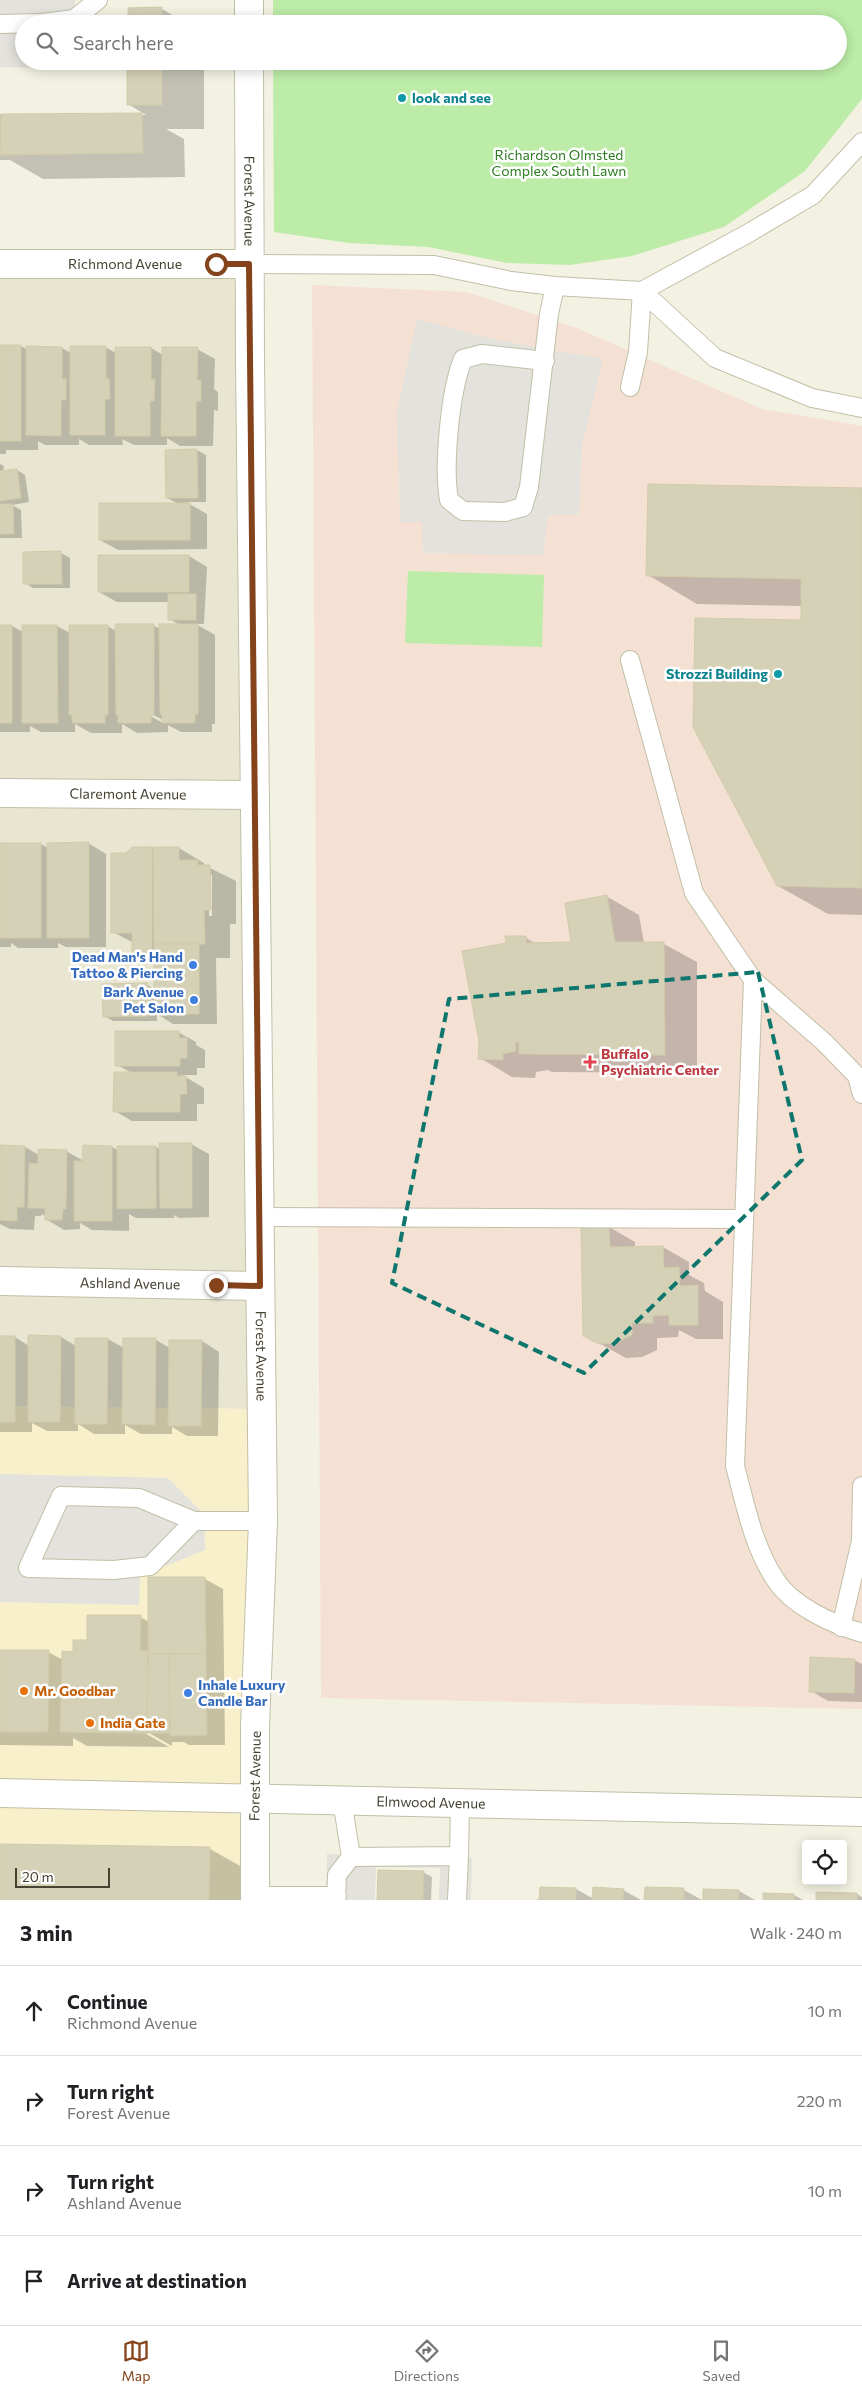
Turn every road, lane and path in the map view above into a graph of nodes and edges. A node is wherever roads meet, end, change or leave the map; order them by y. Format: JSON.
{"nodes":[{"id":1,"x":98,"y":0,"type":"edge"},
{"id":2,"x":249,"y":0,"type":"edge"},
{"id":3,"x":79,"y":15,"type":"edge"},
{"id":4,"x":249,"y":15,"type":"edge"},
{"id":5,"x":0,"y":24,"type":"edge"},
{"id":6,"x":15,"y":24,"type":"edge"},
{"id":7,"x":249,"y":70,"type":"edge"},
{"id":8,"x":862,"y":142,"type":"edge"},
{"id":9,"x":0,"y":264,"type":"edge"},
{"id":10,"x":249,"y":264,"type":"junction"},
{"id":11,"x":555,"y":286,"type":"junction"},
{"id":12,"x":642,"y":291,"type":"junction"},
{"id":13,"x":544,"y":361,"type":"junction"},
{"id":14,"x":630,"y":387,"type":"dead end"},
{"id":15,"x":862,"y":408,"type":"edge"},
{"id":16,"x":630,"y":660,"type":"dead end"},
{"id":17,"x":0,"y":793,"type":"edge"},
{"id":18,"x":255,"y":795,"type":"junction"},
{"id":19,"x":752,"y":980,"type":"junction"},
{"id":20,"x":862,"y":1094,"type":"edge"},
{"id":21,"x":260,"y":1217,"type":"junction"},
{"id":22,"x":744,"y":1219,"type":"junction"},
{"id":23,"x":0,"y":1281,"type":"edge"},
{"id":24,"x":260,"y":1286,"type":"junction"},
{"id":25,"x":862,"y":1486,"type":"edge"},
{"id":26,"x":194,"y":1521,"type":"junction"},
{"id":27,"x":263,"y":1521,"type":"junction"},
{"id":28,"x":862,"y":1542,"type":"edge"},
{"id":29,"x":841,"y":1626,"type":"junction"},
{"id":30,"x":862,"y":1633,"type":"edge"},
{"id":31,"x":0,"y":1793,"type":"edge"},
{"id":32,"x":254,"y":1799,"type":"junction"},
{"id":33,"x":342,"y":1800,"type":"junction"},
{"id":34,"x":460,"y":1803,"type":"junction"},
{"id":35,"x":862,"y":1812,"type":"edge"},
{"id":36,"x":459,"y":1856,"type":"junction"},
{"id":37,"x":351,"y":1857,"type":"junction"},
{"id":38,"x":255,"y":1898,"type":"edge"},
{"id":39,"x":336,"y":1898,"type":"edge"},
{"id":40,"x":457,"y":1900,"type":"edge"}],
"edges":[{"from":1,"to":3,"type":"lane"},
{"from":2,"to":4,"type":"street"},
{"from":5,"to":6,"type":"lane"},
{"from":7,"to":10,"type":"street","name":"Forest Avenue"},
{"from":8,"to":12,"type":"lane"},
{"from":9,"to":10,"type":"street","name":"Richmond Avenue"},
{"from":10,"to":11,"type":"lane"},
{"from":10,"to":18,"type":"street","name":"Forest Avenue"},
{"from":11,"to":12,"type":"lane"},
{"from":11,"to":13,"type":"lane"},
{"from":12,"to":14,"type":"lane"},
{"from":12,"to":15,"type":"lane"},
{"from":13,"to":13,"type":"lane"},
{"from":16,"to":19,"type":"lane"},
{"from":17,"to":18,"type":"street","name":"Claremont Avenue"},
{"from":18,"to":21,"type":"street","name":"Forest Avenue"},
{"from":19,"to":20,"type":"lane"},
{"from":19,"to":22,"type":"lane"},
{"from":21,"to":22,"type":"lane"},
{"from":21,"to":24,"type":"street","name":"Forest Avenue"},
{"from":22,"to":29,"type":"lane"},
{"from":23,"to":24,"type":"street","name":"Ashland Avenue"},
{"from":24,"to":27,"type":"street","name":"Forest Avenue"},
{"from":25,"to":28,"type":"lane"},
{"from":26,"to":26,"type":"lane"},
{"from":26,"to":27,"type":"lane"},
{"from":27,"to":32,"type":"street","name":"Forest Avenue"},
{"from":28,"to":29,"type":"lane"},
{"from":29,"to":30,"type":"lane"},
{"from":31,"to":32,"type":"street","name":"Elmwood Avenue"},
{"from":32,"to":33,"type":"street","name":"Elmwood Avenue"},
{"from":32,"to":38,"type":"street","name":"Forest Avenue"},
{"from":33,"to":34,"type":"street","name":"Elmwood Avenue"},
{"from":33,"to":37,"type":"lane"},
{"from":34,"to":35,"type":"street","name":"Elmwood Avenue"},
{"from":34,"to":36,"type":"lane"},
{"from":36,"to":37,"type":"lane"},
{"from":36,"to":40,"type":"lane"},
{"from":37,"to":39,"type":"lane"},
{"from":38,"to":39,"type":"lane"}]}
